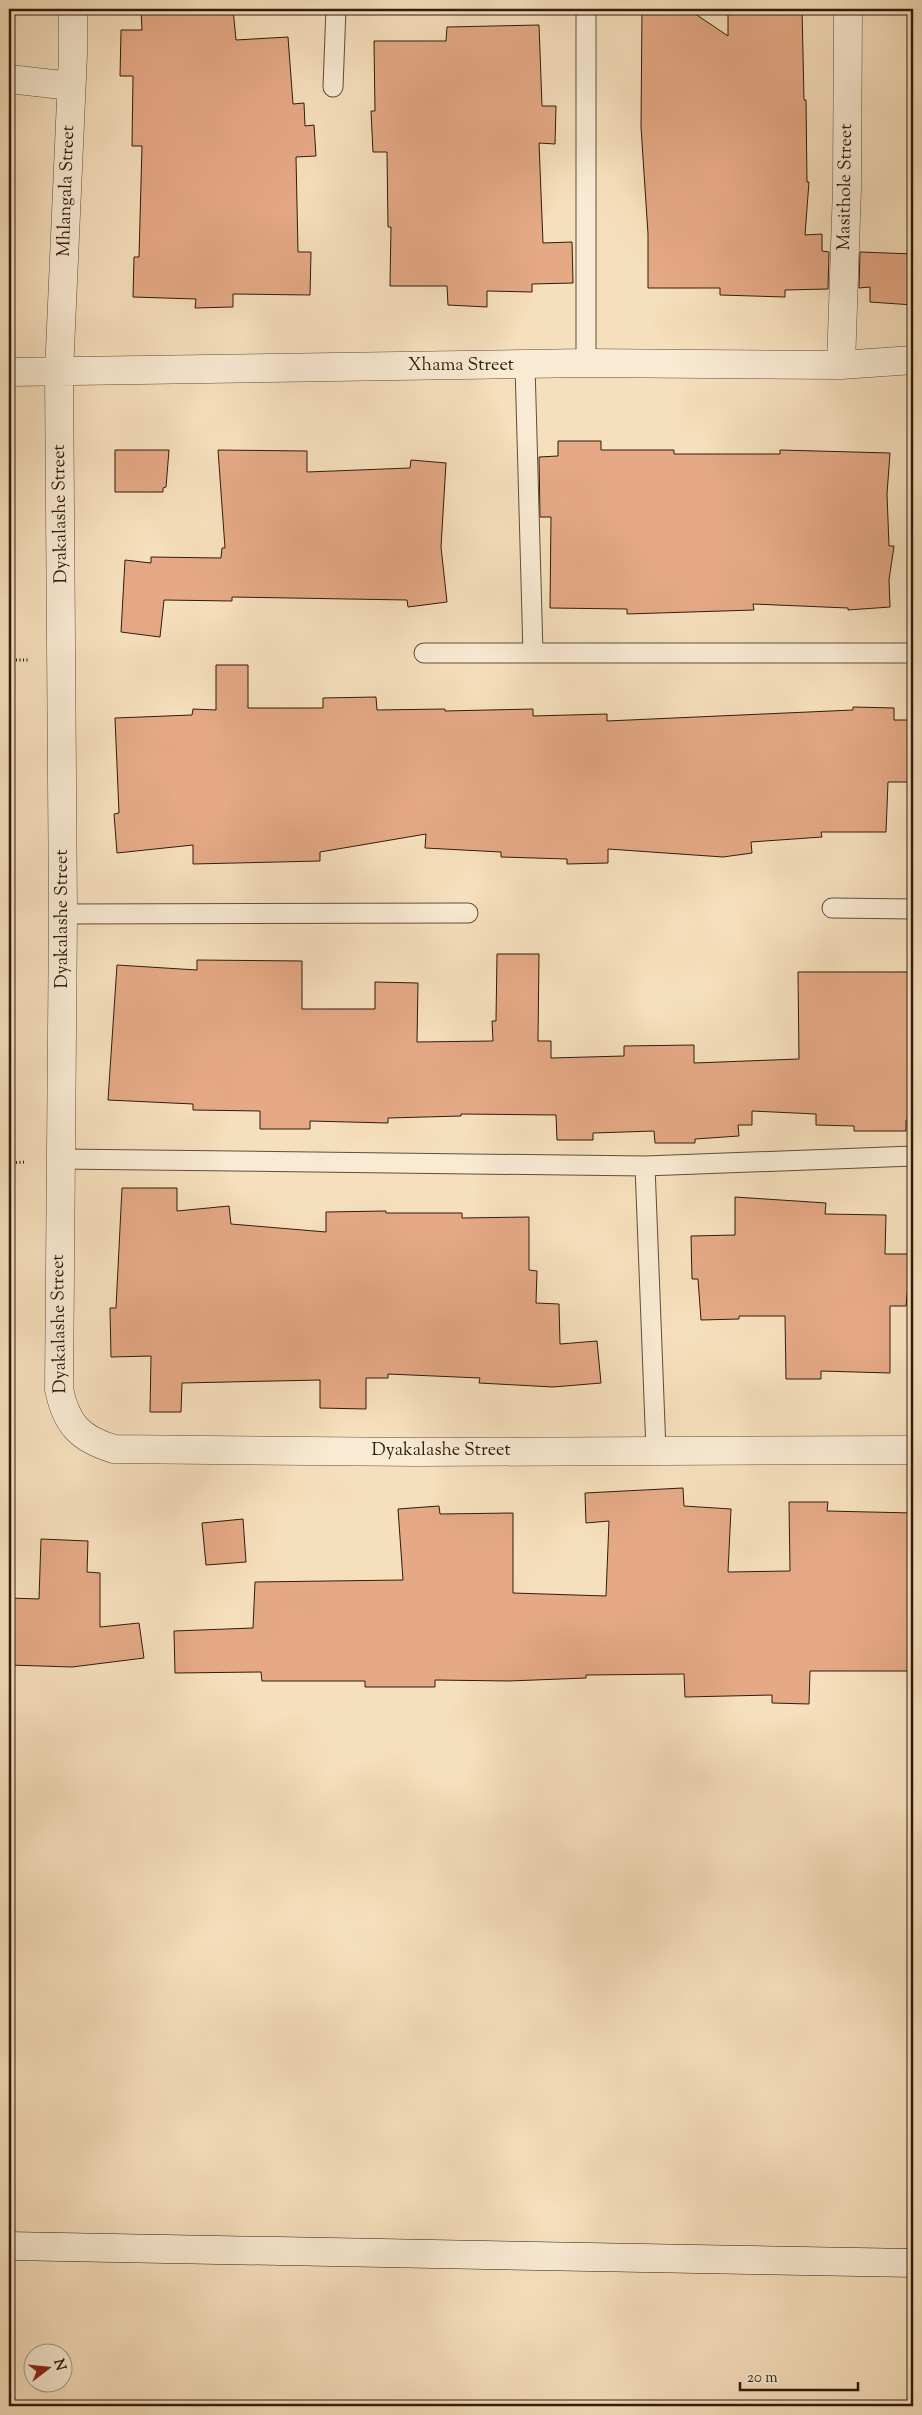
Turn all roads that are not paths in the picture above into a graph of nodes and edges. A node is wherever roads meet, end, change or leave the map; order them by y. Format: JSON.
{"nodes":[{"id":1,"x":73,"y":9,"type":"edge"},
{"id":2,"x":336,"y":9,"type":"edge"},
{"id":3,"x":586,"y":9,"type":"edge"},
{"id":4,"x":848,"y":9,"type":"edge"},
{"id":5,"x":9,"y":79,"type":"edge"},
{"id":6,"x":71,"y":86,"type":"junction"},
{"id":7,"x":333,"y":87,"type":"dead end"},
{"id":8,"x":913,"y":360,"type":"edge"},
{"id":9,"x":586,"y":363,"type":"junction"},
{"id":10,"x":525,"y":365,"type":"junction"},
{"id":11,"x":841,"y":365,"type":"junction"},
{"id":12,"x":9,"y":372,"type":"edge"},
{"id":13,"x":59,"y":372,"type":"junction"},
{"id":14,"x":424,"y":652,"type":"dead end"},
{"id":15,"x":533,"y":653,"type":"junction"},
{"id":16,"x":913,"y":653,"type":"edge"},
{"id":17,"x":832,"y":908,"type":"dead end"},
{"id":18,"x":913,"y":908,"type":"edge"},
{"id":19,"x":468,"y":912,"type":"dead end"},
{"id":20,"x":63,"y":914,"type":"junction"},
{"id":21,"x":913,"y":1156,"type":"edge"},
{"id":22,"x":60,"y":1159,"type":"junction"},
{"id":23,"x":645,"y":1166,"type":"junction"},
{"id":24,"x":656,"y":1450,"type":"junction"},
{"id":25,"x":913,"y":1450,"type":"edge"},
{"id":26,"x":9,"y":2246,"type":"edge"},
{"id":27,"x":913,"y":2263,"type":"edge"}],
"edges":[{"from":1,"to":6,"type":"street","name":"Mhlangala Street"},
{"from":2,"to":7,"type":"lane"},
{"from":3,"to":9,"type":"lane"},
{"from":4,"to":11,"type":"street","name":"Masithole Street"},
{"from":5,"to":6,"type":"street"},
{"from":6,"to":13,"type":"street","name":"Mhlangala Street"},
{"from":8,"to":11,"type":"street","name":"Xhama Street"},
{"from":9,"to":10,"type":"street","name":"Xhama Street"},
{"from":9,"to":11,"type":"street","name":"Xhama Street"},
{"from":10,"to":13,"type":"street","name":"Xhama Street"},
{"from":10,"to":15,"type":"lane"},
{"from":12,"to":13,"type":"street","name":"Xhama Street"},
{"from":13,"to":20,"type":"street","name":"Dyakalashe Street"},
{"from":14,"to":15,"type":"lane"},
{"from":15,"to":16,"type":"lane"},
{"from":17,"to":18,"type":"lane"},
{"from":19,"to":20,"type":"lane"},
{"from":20,"to":22,"type":"street","name":"Dyakalashe Street"},
{"from":21,"to":23,"type":"lane"},
{"from":22,"to":23,"type":"lane"},
{"from":22,"to":24,"type":"street","name":"Dyakalashe Street"},
{"from":23,"to":24,"type":"lane"},
{"from":24,"to":25,"type":"street","name":"Dyakalashe Street"},
{"from":26,"to":27,"type":"street"}]}
